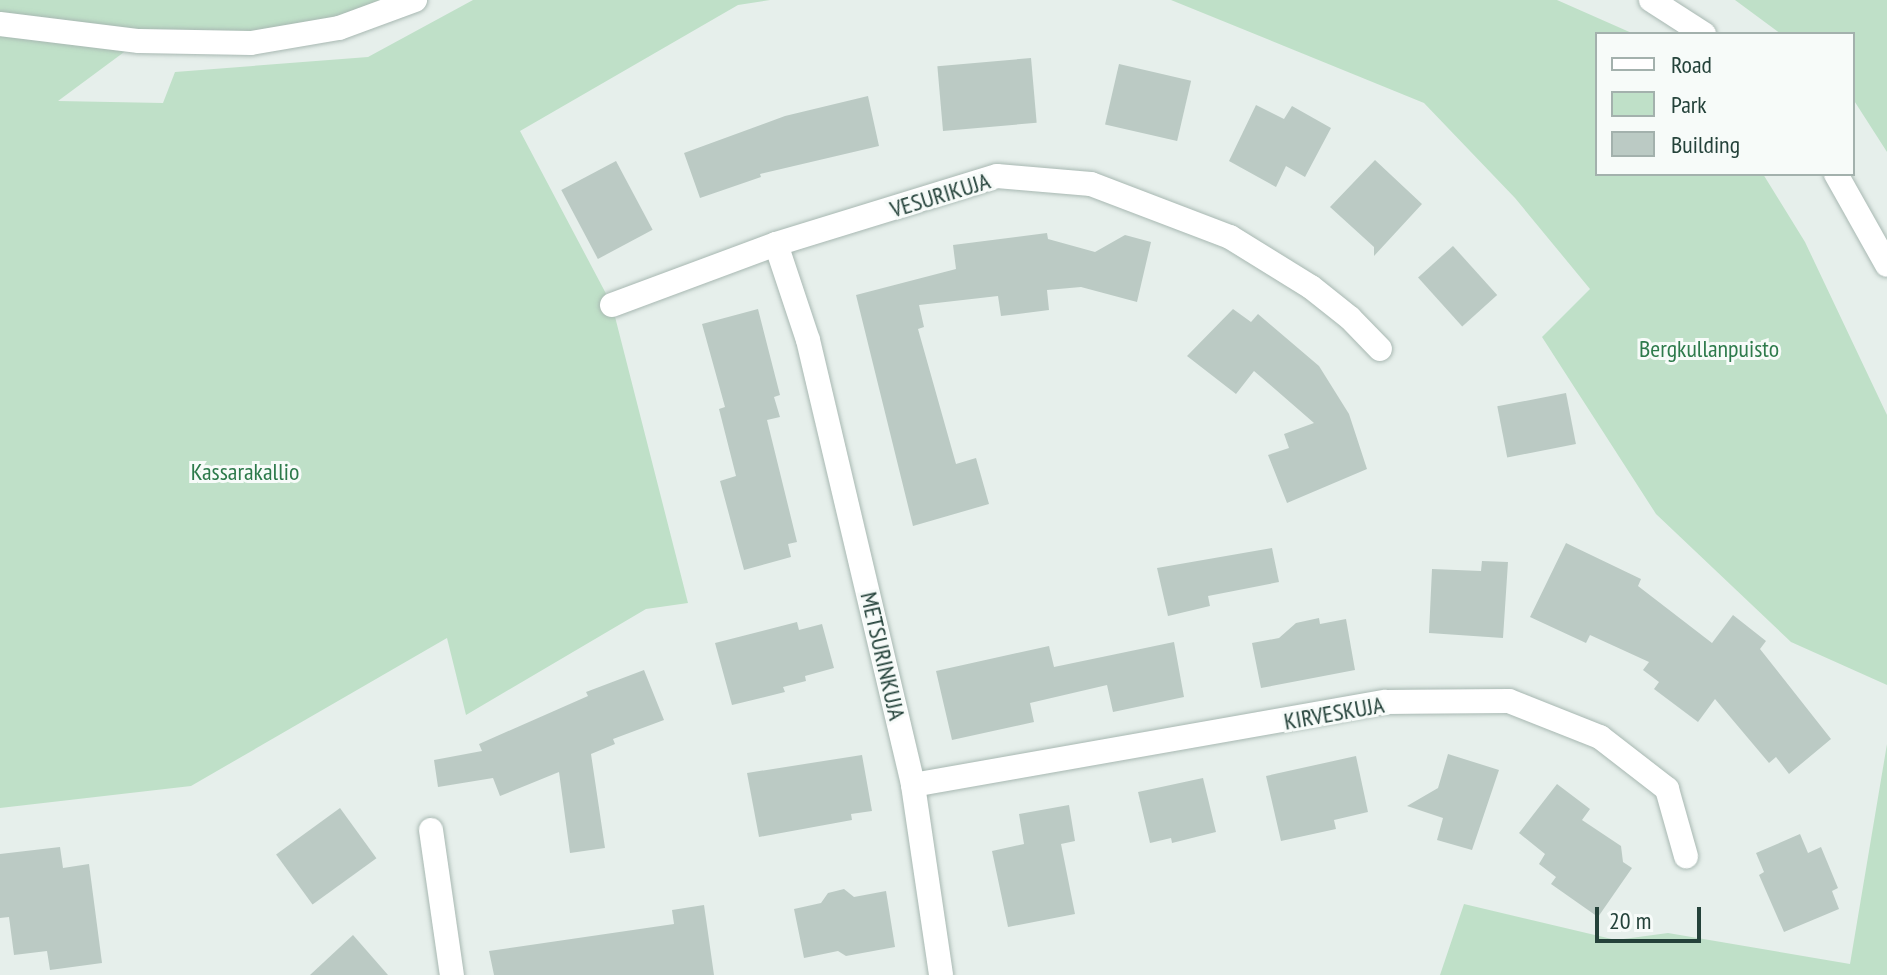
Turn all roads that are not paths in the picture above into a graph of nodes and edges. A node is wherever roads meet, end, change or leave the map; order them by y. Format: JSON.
{"nodes":[{"id":1,"x":415,"y":0,"type":"edge"},
{"id":2,"x":1651,"y":0,"type":"edge"},
{"id":3,"x":0,"y":24,"type":"edge"},
{"id":4,"x":1701,"y":32,"type":"edge"},
{"id":5,"x":1837,"y":176,"type":"edge"},
{"id":6,"x":776,"y":244,"type":"junction"},
{"id":7,"x":1887,"y":265,"type":"edge"},
{"id":8,"x":612,"y":305,"type":"dead end"},
{"id":9,"x":1380,"y":349,"type":"dead end"},
{"id":10,"x":913,"y":785,"type":"junction"},
{"id":11,"x":431,"y":830,"type":"dead end"},
{"id":12,"x":1686,"y":856,"type":"dead end"},
{"id":13,"x":452,"y":975,"type":"edge"},
{"id":14,"x":941,"y":975,"type":"edge"}],
"edges":[{"from":1,"to":3,"type":"street"},
{"from":2,"to":4,"type":"street"},
{"from":5,"to":7,"type":"street"},
{"from":6,"to":8,"type":"street","name":"VESURIKUJA"},
{"from":6,"to":9,"type":"street","name":"VESURIKUJA"},
{"from":6,"to":10,"type":"street","name":"METSURINKUJA"},
{"from":10,"to":12,"type":"street","name":"KIRVESKUJA"},
{"from":10,"to":14,"type":"street","name":"METSURINKUJA"},
{"from":11,"to":13,"type":"street"}]}
